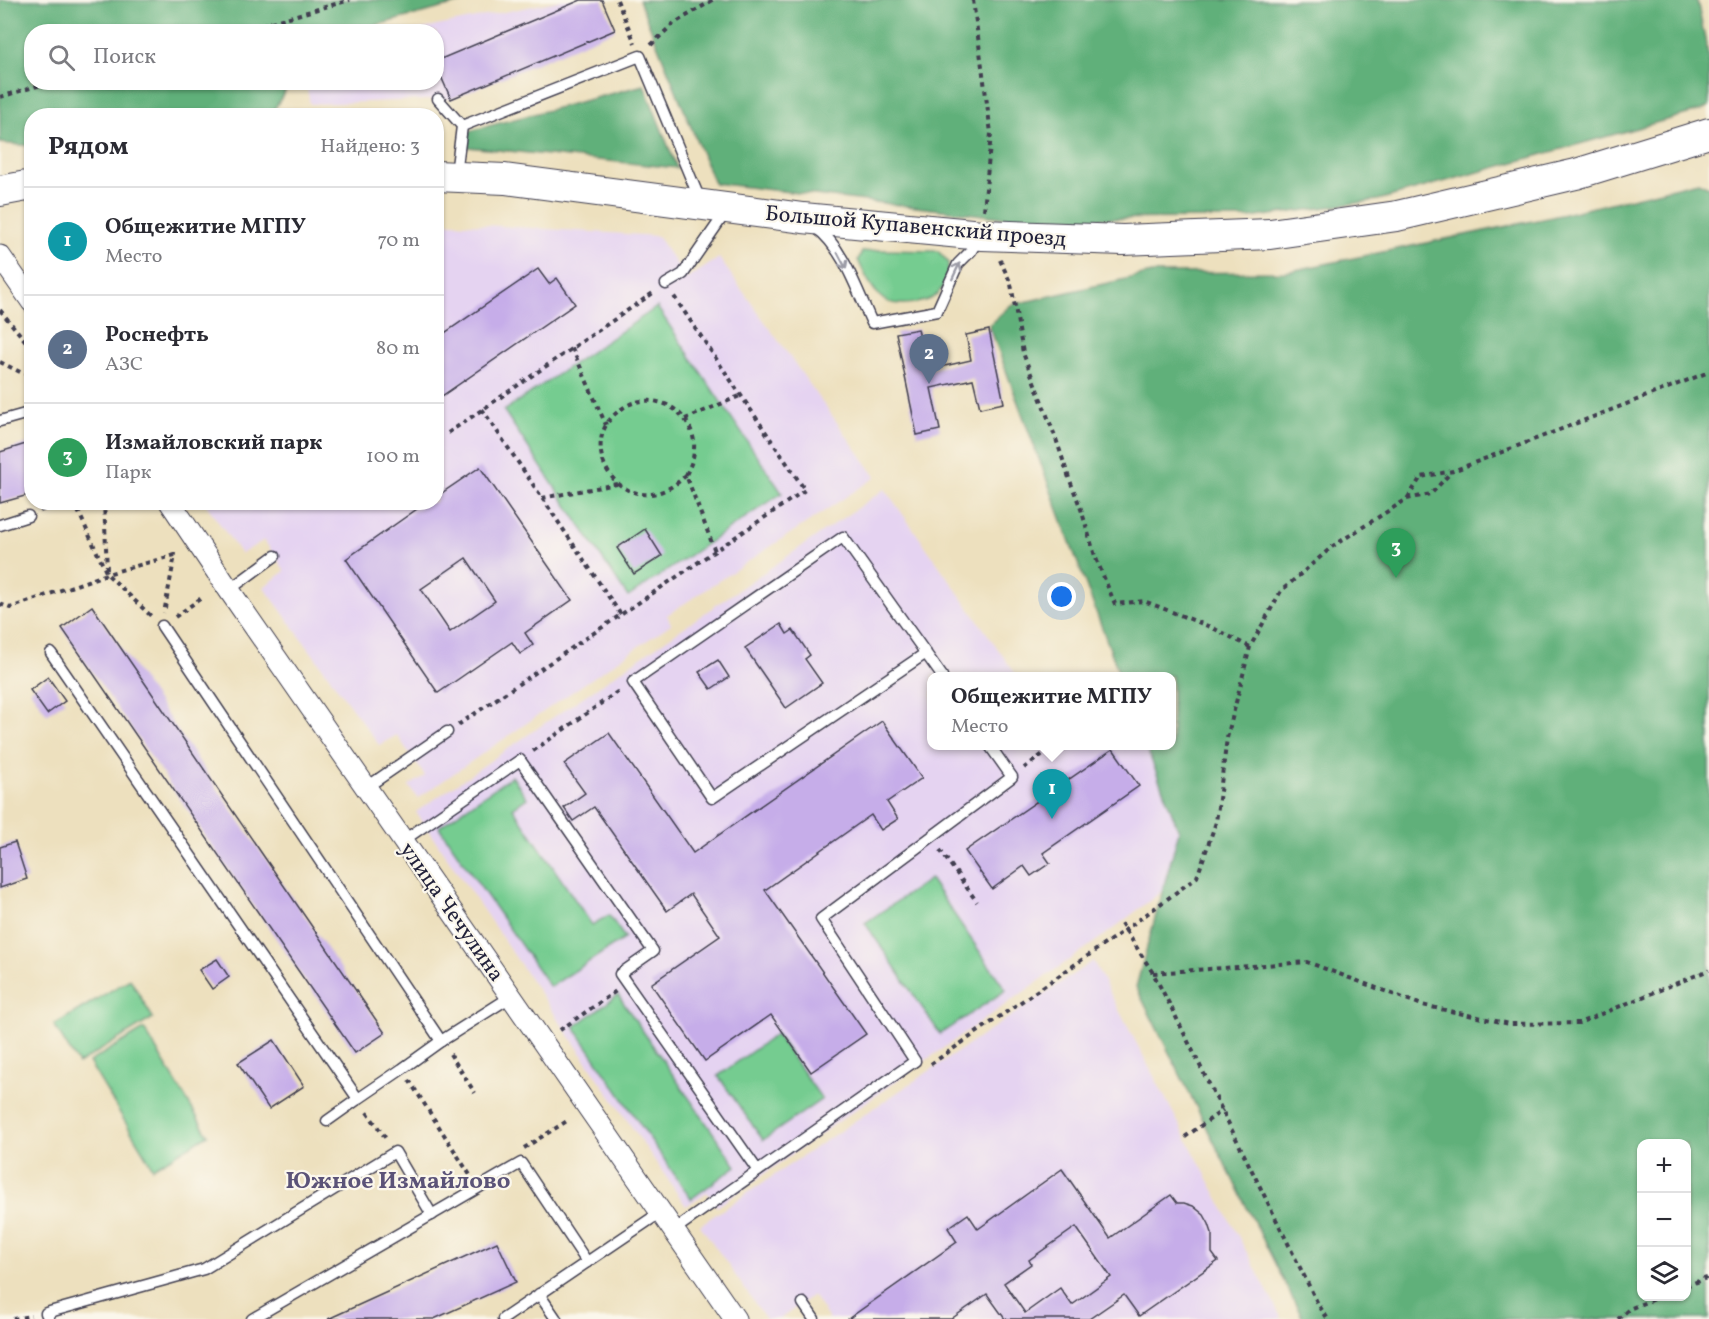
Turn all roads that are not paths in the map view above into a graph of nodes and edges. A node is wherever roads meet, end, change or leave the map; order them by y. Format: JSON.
{"nodes":[{"id":1,"x":438,"y":99,"type":"dead end"},
{"id":2,"x":462,"y":126,"type":"junction"},
{"id":3,"x":1709,"y":133,"type":"edge"},
{"id":4,"x":446,"y":176,"type":"edge"},
{"id":5,"x":24,"y":186,"type":"edge"},
{"id":6,"x":0,"y":191,"type":"edge"},
{"id":7,"x":712,"y":207,"type":"junction"},
{"id":8,"x":803,"y":218,"type":"junction"},
{"id":9,"x":989,"y":243,"type":"junction"},
{"id":10,"x":0,"y":256,"type":"edge"},
{"id":11,"x":666,"y":284,"type":"road end"},
{"id":12,"x":24,"y":290,"type":"edge"},
{"id":13,"x":24,"y":414,"type":"edge"},
{"id":14,"x":0,"y":421,"type":"edge"},
{"id":15,"x":175,"y":510,"type":"edge"},
{"id":16,"x":28,"y":516,"type":"road end"},
{"id":17,"x":0,"y":525,"type":"edge"},
{"id":18,"x":275,"y":555,"type":"dead end"},
{"id":19,"x":229,"y":590,"type":"junction"},
{"id":20,"x":162,"y":626,"type":"road end"},
{"id":21,"x":51,"y":653,"type":"dead end"},
{"id":22,"x":926,"y":653,"type":"junction"},
{"id":23,"x":939,"y":672,"type":"edge"},
{"id":24,"x":447,"y":732,"type":"road end"},
{"id":25,"x":993,"y":750,"type":"edge"},
{"id":26,"x":367,"y":787,"type":"junction"},
{"id":27,"x":404,"y":840,"type":"junction"},
{"id":28,"x":512,"y":996,"type":"junction"},
{"id":29,"x":441,"y":1041,"type":"junction"},
{"id":30,"x":358,"y":1099,"type":"junction"},
{"id":31,"x":327,"y":1121,"type":"dead end"},
{"id":32,"x":758,"y":1171,"type":"junction"},
{"id":33,"x":661,"y":1212,"type":"junction"},
{"id":34,"x":432,"y":1215,"type":"junction"},
{"id":35,"x":674,"y":1230,"type":"junction"},
{"id":36,"x":587,"y":1262,"type":"junction"},
{"id":37,"x":539,"y":1294,"type":"junction"},
{"id":38,"x":803,"y":1303,"type":"dead end"},
{"id":39,"x":49,"y":1319,"type":"edge"},
{"id":40,"x":252,"y":1319,"type":"edge"},
{"id":41,"x":503,"y":1319,"type":"edge"},
{"id":42,"x":556,"y":1319,"type":"edge"},
{"id":43,"x":735,"y":1319,"type":"edge"},
{"id":44,"x":814,"y":1319,"type":"edge"}],
"edges":[{"from":1,"to":2,"type":"lane"},
{"from":2,"to":4,"type":"lane"},
{"from":2,"to":7,"type":"lane"},
{"from":3,"to":9,"type":"main road","name":"Большой Купавенский проезд"},
{"from":4,"to":7,"type":"main road","name":"Большой Купавенский проезд"},
{"from":5,"to":6,"type":"main road"},
{"from":7,"to":8,"type":"main road","name":"Большой Купавенский проезд"},
{"from":7,"to":11,"type":"lane"},
{"from":8,"to":9,"type":"main road","name":"Большой Купавенский проезд"},
{"from":8,"to":9,"type":"lane","one_way":true},
{"from":10,"to":12,"type":"street"},
{"from":13,"to":14,"type":"lane"},
{"from":15,"to":19,"type":"street","name":"улица Чечулина"},
{"from":16,"to":17,"type":"lane"},
{"from":18,"to":19,"type":"lane"},
{"from":19,"to":26,"type":"street","name":"улица Чечулина"},
{"from":20,"to":29,"type":"lane"},
{"from":21,"to":30,"type":"lane"},
{"from":22,"to":22,"type":"lane"},
{"from":22,"to":23,"type":"lane"},
{"from":24,"to":26,"type":"lane"},
{"from":25,"to":32,"type":"lane"},
{"from":26,"to":27,"type":"street","name":"улица Чечулина"},
{"from":27,"to":28,"type":"street","name":"улица Чечулина"},
{"from":27,"to":32,"type":"lane"},
{"from":28,"to":29,"type":"lane"},
{"from":28,"to":33,"type":"street","name":"улица Чечулина"},
{"from":29,"to":30,"type":"lane"},
{"from":30,"to":31,"type":"lane"},
{"from":32,"to":35,"type":"lane"},
{"from":33,"to":35,"type":"street","name":"улица Чечулина"},
{"from":33,"to":36,"type":"lane"},
{"from":34,"to":36,"type":"lane"},
{"from":34,"to":39,"type":"lane"},
{"from":34,"to":40,"type":"lane"},
{"from":35,"to":43,"type":"street","name":"улица Чечулина"},
{"from":36,"to":37,"type":"lane"},
{"from":37,"to":41,"type":"lane"},
{"from":37,"to":42,"type":"lane"},
{"from":38,"to":44,"type":"lane"}]}
